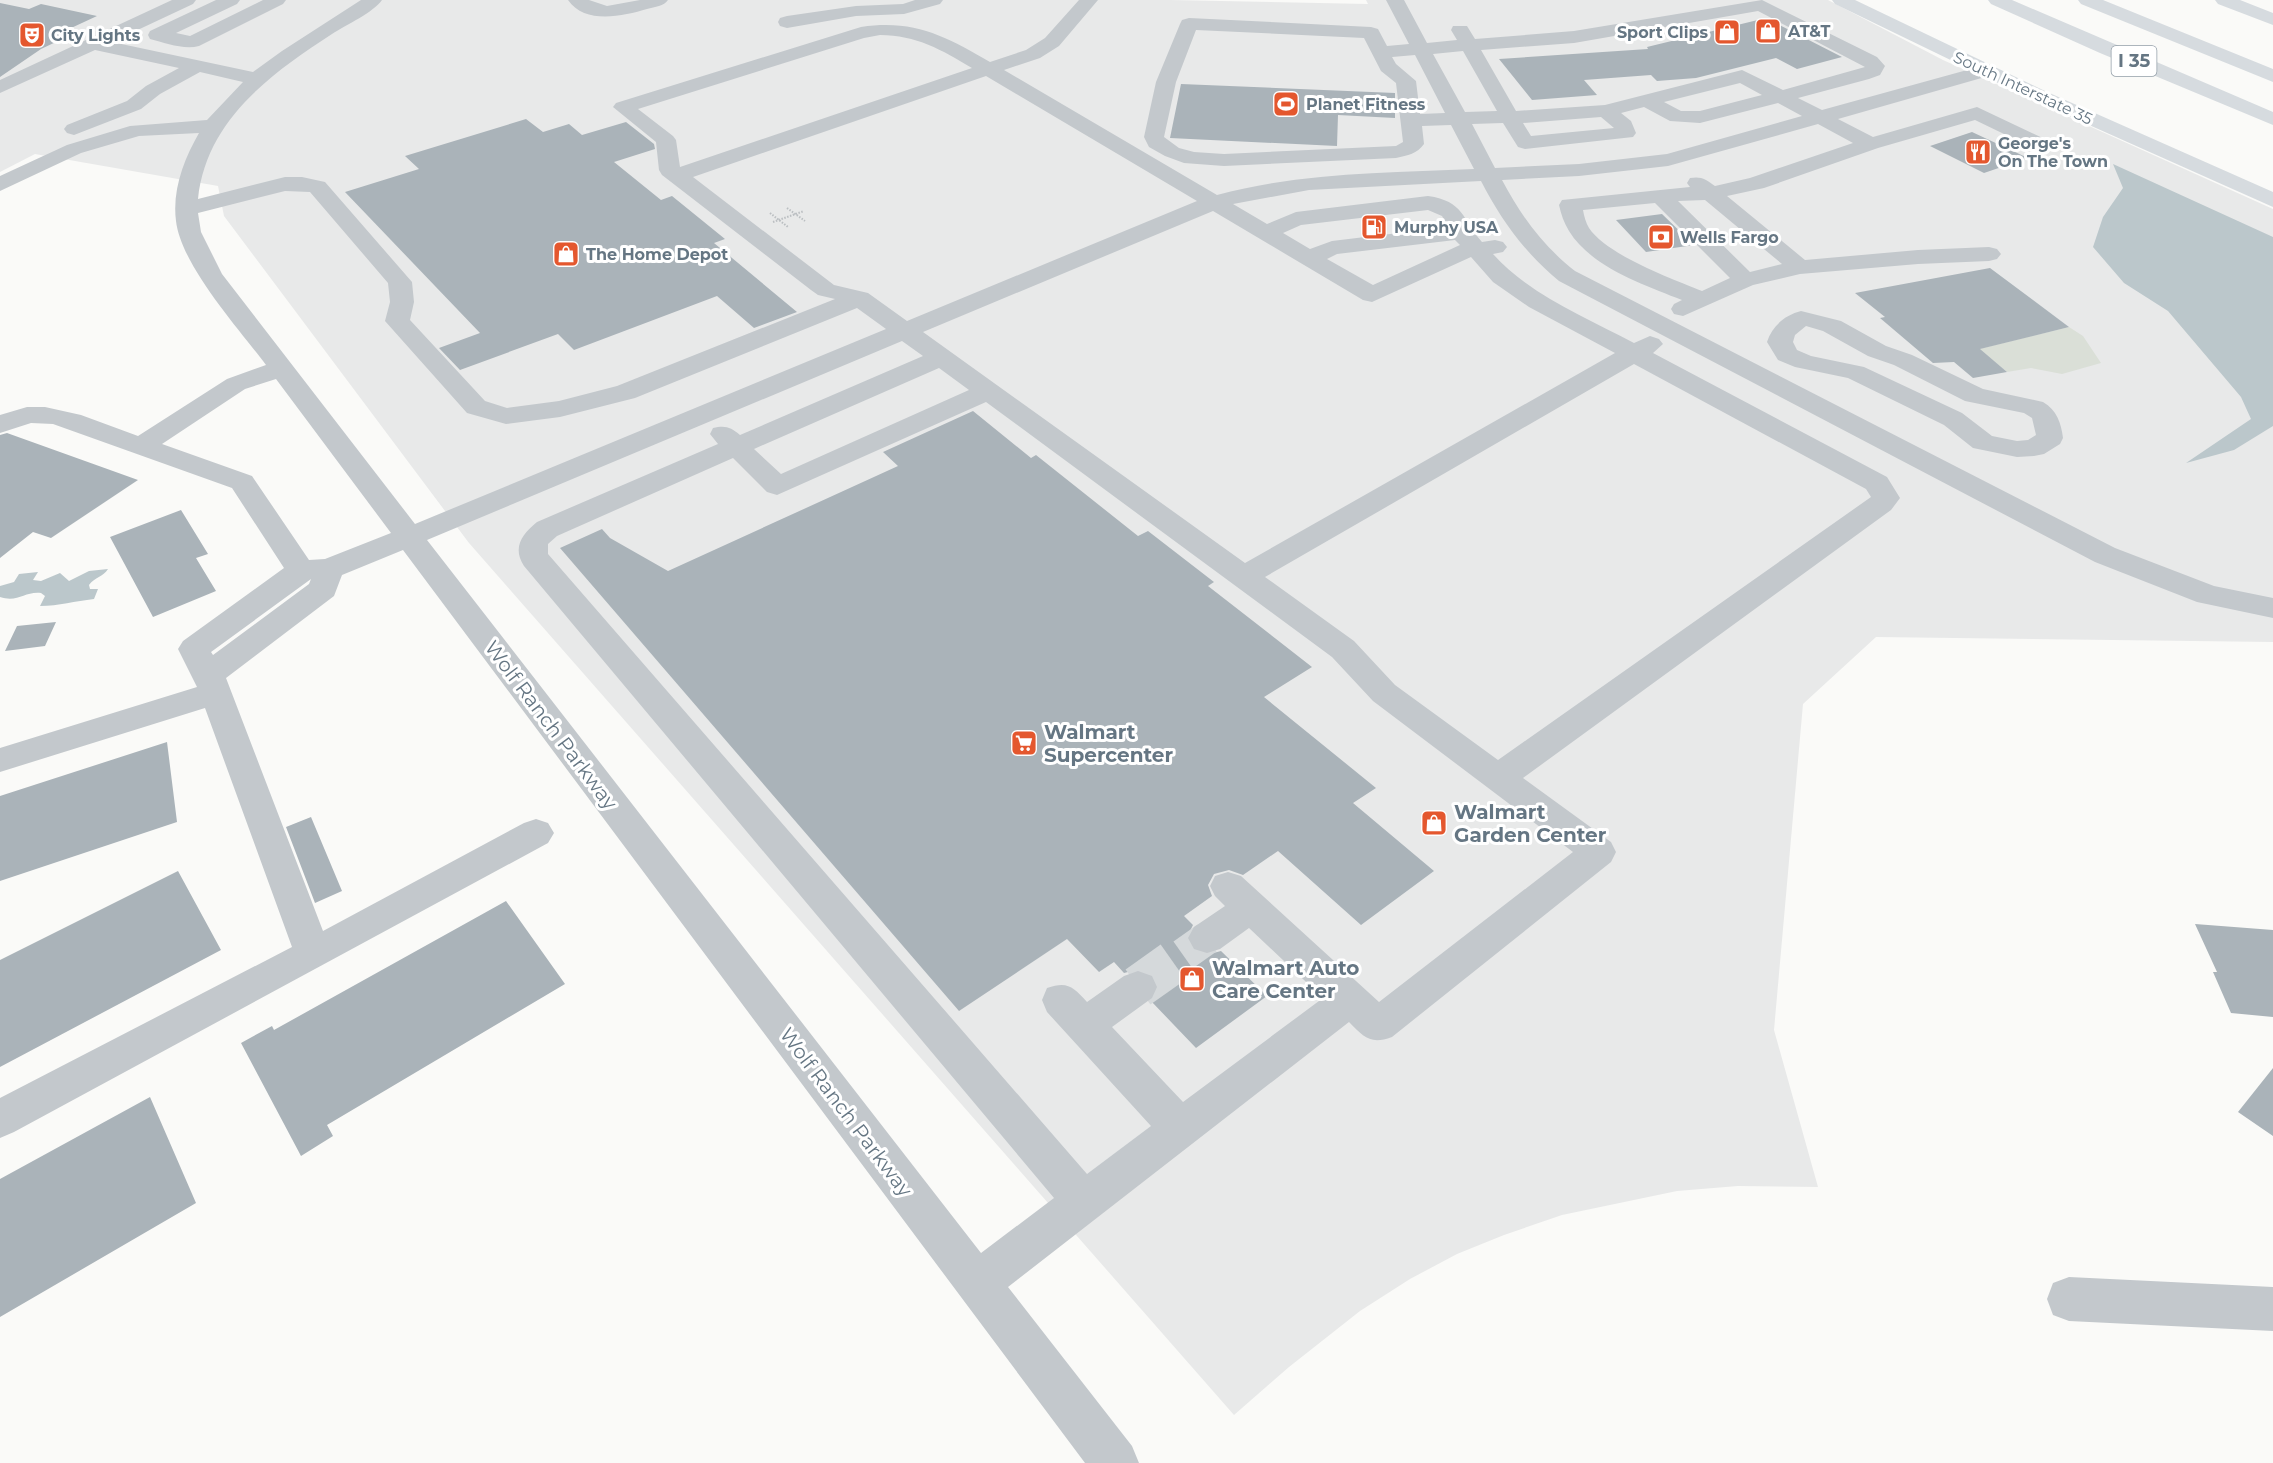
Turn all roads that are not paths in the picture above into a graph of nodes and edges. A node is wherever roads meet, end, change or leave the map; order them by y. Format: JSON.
{"nodes":[{"id":1,"x":140,"y":0,"type":"edge"},
{"id":2,"x":231,"y":0,"type":"edge"},
{"id":3,"x":277,"y":0,"type":"edge"},
{"id":4,"x":373,"y":0,"type":"edge"},
{"id":5,"x":578,"y":0,"type":"edge"},
{"id":6,"x":659,"y":0,"type":"edge"},
{"id":7,"x":853,"y":0,"type":"edge"},
{"id":8,"x":934,"y":0,"type":"edge"},
{"id":9,"x":1089,"y":0,"type":"edge"},
{"id":10,"x":1395,"y":0,"type":"edge"},
{"id":11,"x":1841,"y":0,"type":"edge"},
{"id":12,"x":1997,"y":0,"type":"edge"},
{"id":13,"x":2087,"y":0,"type":"edge"},
{"id":14,"x":2224,"y":0,"type":"edge"},
{"id":15,"x":1755,"y":2,"type":"edge"},
{"id":16,"x":180,"y":3,"type":"edge"},
{"id":17,"x":879,"y":9,"type":"junction"},
{"id":18,"x":2273,"y":19,"type":"edge"},
{"id":19,"x":1479,"y":24,"type":"dead end"},
{"id":20,"x":192,"y":42,"type":"junction"},
{"id":21,"x":93,"y":44,"type":"junction"},
{"id":22,"x":1470,"y":47,"type":"junction"},
{"id":23,"x":812,"y":49,"type":"junction"},
{"id":24,"x":1422,"y":50,"type":"junction"},
{"id":25,"x":1381,"y":52,"type":"junction"},
{"id":26,"x":159,"y":58,"type":"junction"},
{"id":27,"x":197,"y":66,"type":"junction"},
{"id":28,"x":1773,"y":68,"type":"dead end"},
{"id":29,"x":989,"y":70,"type":"junction"},
{"id":30,"x":1985,"y":71,"type":"junction"},
{"id":31,"x":1742,"y":76,"type":"junction"},
{"id":32,"x":2273,"y":76,"type":"edge"},
{"id":33,"x":258,"y":79,"type":"junction"},
{"id":34,"x":0,"y":87,"type":"edge"},
{"id":35,"x":1780,"y":96,"type":"junction"},
{"id":36,"x":1646,"y":100,"type":"junction"},
{"id":37,"x":1605,"y":111,"type":"junction"},
{"id":38,"x":1510,"y":118,"type":"junction"},
{"id":39,"x":1822,"y":118,"type":"junction"},
{"id":40,"x":1459,"y":119,"type":"junction"},
{"id":41,"x":2273,"y":119,"type":"edge"},
{"id":42,"x":1412,"y":120,"type":"junction"},
{"id":43,"x":211,"y":132,"type":"junction"},
{"id":44,"x":55,"y":136,"type":"dead end"},
{"id":45,"x":1871,"y":144,"type":"junction"},
{"id":46,"x":2042,"y":145,"type":"dead end"},
{"id":47,"x":1668,"y":160,"type":"junction"},
{"id":48,"x":1489,"y":174,"type":"junction"},
{"id":49,"x":677,"y":175,"type":"junction"},
{"id":50,"x":0,"y":184,"type":"edge"},
{"id":51,"x":1711,"y":193,"type":"junction"},
{"id":52,"x":1670,"y":195,"type":"junction"},
{"id":53,"x":2273,"y":200,"type":"edge"},
{"id":54,"x":1215,"y":202,"type":"junction"},
{"id":55,"x":186,"y":210,"type":"junction"},
{"id":56,"x":1265,"y":233,"type":"junction"},
{"id":57,"x":1469,"y":241,"type":"junction"},
{"id":58,"x":1530,"y":242,"type":"junction"},
{"id":59,"x":1989,"y":254,"type":"dead end"},
{"id":60,"x":1310,"y":258,"type":"junction"},
{"id":61,"x":1800,"y":267,"type":"junction"},
{"id":62,"x":1754,"y":278,"type":"junction"},
{"id":63,"x":859,"y":298,"type":"junction"},
{"id":64,"x":1700,"y":299,"type":"junction"},
{"id":65,"x":1665,"y":328,"type":"junction"},
{"id":66,"x":903,"y":331,"type":"junction"},
{"id":67,"x":1635,"y":352,"type":"junction"},
{"id":68,"x":940,"y":358,"type":"junction"},
{"id":69,"x":281,"y":368,"type":"junction"},
{"id":70,"x":987,"y":392,"type":"junction"},
{"id":71,"x":703,"y":415,"type":"junction"},
{"id":72,"x":0,"y":425,"type":"edge"},
{"id":73,"x":1983,"y":442,"type":"junction"},
{"id":74,"x":141,"y":446,"type":"junction"},
{"id":75,"x":737,"y":447,"type":"junction"},
{"id":76,"x":1941,"y":471,"type":"junction"},
{"id":77,"x":409,"y":537,"type":"junction"},
{"id":78,"x":315,"y":570,"type":"junction"},
{"id":79,"x":1244,"y":577,"type":"junction"},
{"id":80,"x":252,"y":607,"type":"junction"},
{"id":81,"x":2273,"y":608,"type":"edge"},
{"id":82,"x":279,"y":621,"type":"junction"},
{"id":83,"x":213,"y":684,"type":"junction"},
{"id":84,"x":0,"y":760,"type":"edge"},
{"id":85,"x":1498,"y":778,"type":"junction"},
{"id":86,"x":536,"y":833,"type":"dead end"},
{"id":87,"x":1200,"y":931,"type":"tunnel mouth"},
{"id":88,"x":313,"y":954,"type":"junction"},
{"id":89,"x":1131,"y":980,"type":"tunnel mouth"},
{"id":90,"x":1350,"y":999,"type":"junction"},
{"id":91,"x":0,"y":1119,"type":"edge"},
{"id":92,"x":1180,"y":1128,"type":"junction"},
{"id":93,"x":1084,"y":1202,"type":"junction"},
{"id":94,"x":977,"y":1283,"type":"junction"},
{"id":95,"x":2069,"y":1299,"type":"dead end"},
{"id":96,"x":2273,"y":1309,"type":"edge"},
{"id":97,"x":1115,"y":1463,"type":"edge"}],
"edges":[{"from":1,"to":16,"type":"street"},
{"from":2,"to":20,"type":"street"},
{"from":3,"to":20,"type":"street"},
{"from":4,"to":33,"type":"street","name":"Wolf Ranch Parkway"},
{"from":5,"to":6,"type":"street"},
{"from":7,"to":17,"type":"street"},
{"from":8,"to":17,"type":"street"},
{"from":9,"to":29,"type":"street"},
{"from":10,"to":24,"type":"street"},
{"from":11,"to":30,"type":"main road","name":"South Interstate 35"},
{"from":12,"to":41,"type":"main road","number":"I 35"},
{"from":13,"to":32,"type":"main road","number":"I 35"},
{"from":14,"to":18,"type":"main road"},
{"from":15,"to":22,"type":"street"},
{"from":15,"to":35,"type":"street"},
{"from":16,"to":21,"type":"street"},
{"from":17,"to":23,"type":"street"},
{"from":19,"to":22,"type":"street"},
{"from":20,"to":26,"type":"street"},
{"from":21,"to":26,"type":"street"},
{"from":21,"to":34,"type":"street"},
{"from":22,"to":24,"type":"street"},
{"from":22,"to":38,"type":"street"},
{"from":23,"to":29,"type":"street"},
{"from":23,"to":49,"type":"street"},
{"from":24,"to":25,"type":"street"},
{"from":24,"to":40,"type":"street"},
{"from":25,"to":42,"type":"street"},
{"from":25,"to":42,"type":"street"},
{"from":26,"to":27,"type":"street"},
{"from":27,"to":33,"type":"street"},
{"from":27,"to":44,"type":"street"},
{"from":28,"to":31,"type":"street"},
{"from":29,"to":49,"type":"street"},
{"from":29,"to":54,"type":"street"},
{"from":30,"to":39,"type":"street"},
{"from":30,"to":53,"type":"main road","name":"South Interstate 35"},
{"from":31,"to":35,"type":"street"},
{"from":31,"to":36,"type":"street"},
{"from":33,"to":43,"type":"street","name":"Wolf Ranch Parkway"},
{"from":35,"to":36,"type":"street"},
{"from":35,"to":39,"type":"street"},
{"from":36,"to":37,"type":"street"},
{"from":37,"to":38,"type":"street"},
{"from":37,"to":38,"type":"street"},
{"from":38,"to":40,"type":"street"},
{"from":39,"to":45,"type":"street"},
{"from":39,"to":47,"type":"street"},
{"from":40,"to":42,"type":"street"},
{"from":40,"to":48,"type":"street"},
{"from":43,"to":50,"type":"street"},
{"from":43,"to":55,"type":"street","name":"Wolf Ranch Parkway"},
{"from":45,"to":46,"type":"street"},
{"from":45,"to":51,"type":"street"},
{"from":47,"to":48,"type":"street"},
{"from":47,"to":51,"type":"street"},
{"from":48,"to":54,"type":"street"},
{"from":48,"to":58,"type":"street"},
{"from":49,"to":63,"type":"street"},
{"from":51,"to":52,"type":"street"},
{"from":51,"to":61,"type":"street"},
{"from":52,"to":62,"type":"street"},
{"from":52,"to":64,"type":"street"},
{"from":54,"to":56,"type":"street"},
{"from":54,"to":66,"type":"street"},
{"from":55,"to":63,"type":"street"},
{"from":55,"to":69,"type":"street","name":"Wolf Ranch Parkway"},
{"from":56,"to":57,"type":"street"},
{"from":56,"to":60,"type":"street"},
{"from":57,"to":58,"type":"street"},
{"from":57,"to":60,"type":"street"},
{"from":57,"to":60,"type":"street"},
{"from":57,"to":67,"type":"street"},
{"from":58,"to":65,"type":"street"},
{"from":59,"to":61,"type":"street"},
{"from":61,"to":62,"type":"street"},
{"from":62,"to":64,"type":"street"},
{"from":63,"to":66,"type":"street"},
{"from":64,"to":65,"type":"street"},
{"from":65,"to":67,"type":"street"},
{"from":65,"to":76,"type":"street"},
{"from":66,"to":68,"type":"street"},
{"from":66,"to":71,"type":"street"},
{"from":67,"to":79,"type":"street"},
{"from":67,"to":85,"type":"street"},
{"from":68,"to":70,"type":"street"},
{"from":68,"to":75,"type":"street"},
{"from":69,"to":74,"type":"street"},
{"from":69,"to":77,"type":"street","name":"Wolf Ranch Parkway"},
{"from":70,"to":75,"type":"street"},
{"from":70,"to":79,"type":"street"},
{"from":71,"to":75,"type":"street"},
{"from":71,"to":77,"type":"street"},
{"from":72,"to":74,"type":"street"},
{"from":73,"to":73,"type":"street"},
{"from":73,"to":76,"type":"street"},
{"from":74,"to":78,"type":"street"},
{"from":75,"to":93,"type":"street"},
{"from":76,"to":81,"type":"street"},
{"from":77,"to":78,"type":"street"},
{"from":77,"to":94,"type":"street","name":"Wolf Ranch Parkway"},
{"from":78,"to":80,"type":"street"},
{"from":78,"to":82,"type":"street"},
{"from":79,"to":85,"type":"street"},
{"from":80,"to":82,"type":"street"},
{"from":80,"to":83,"type":"street"},
{"from":82,"to":83,"type":"street"},
{"from":83,"to":84,"type":"street"},
{"from":83,"to":88,"type":"street"},
{"from":85,"to":90,"type":"street"},
{"from":86,"to":88,"type":"street"},
{"from":87,"to":90,"type":"street"},
{"from":88,"to":91,"type":"street"},
{"from":89,"to":92,"type":"street"},
{"from":90,"to":92,"type":"street"},
{"from":92,"to":93,"type":"street"},
{"from":93,"to":94,"type":"street"},
{"from":94,"to":97,"type":"street","name":"Wolf Ranch Parkway"},
{"from":95,"to":96,"type":"street"}]}
